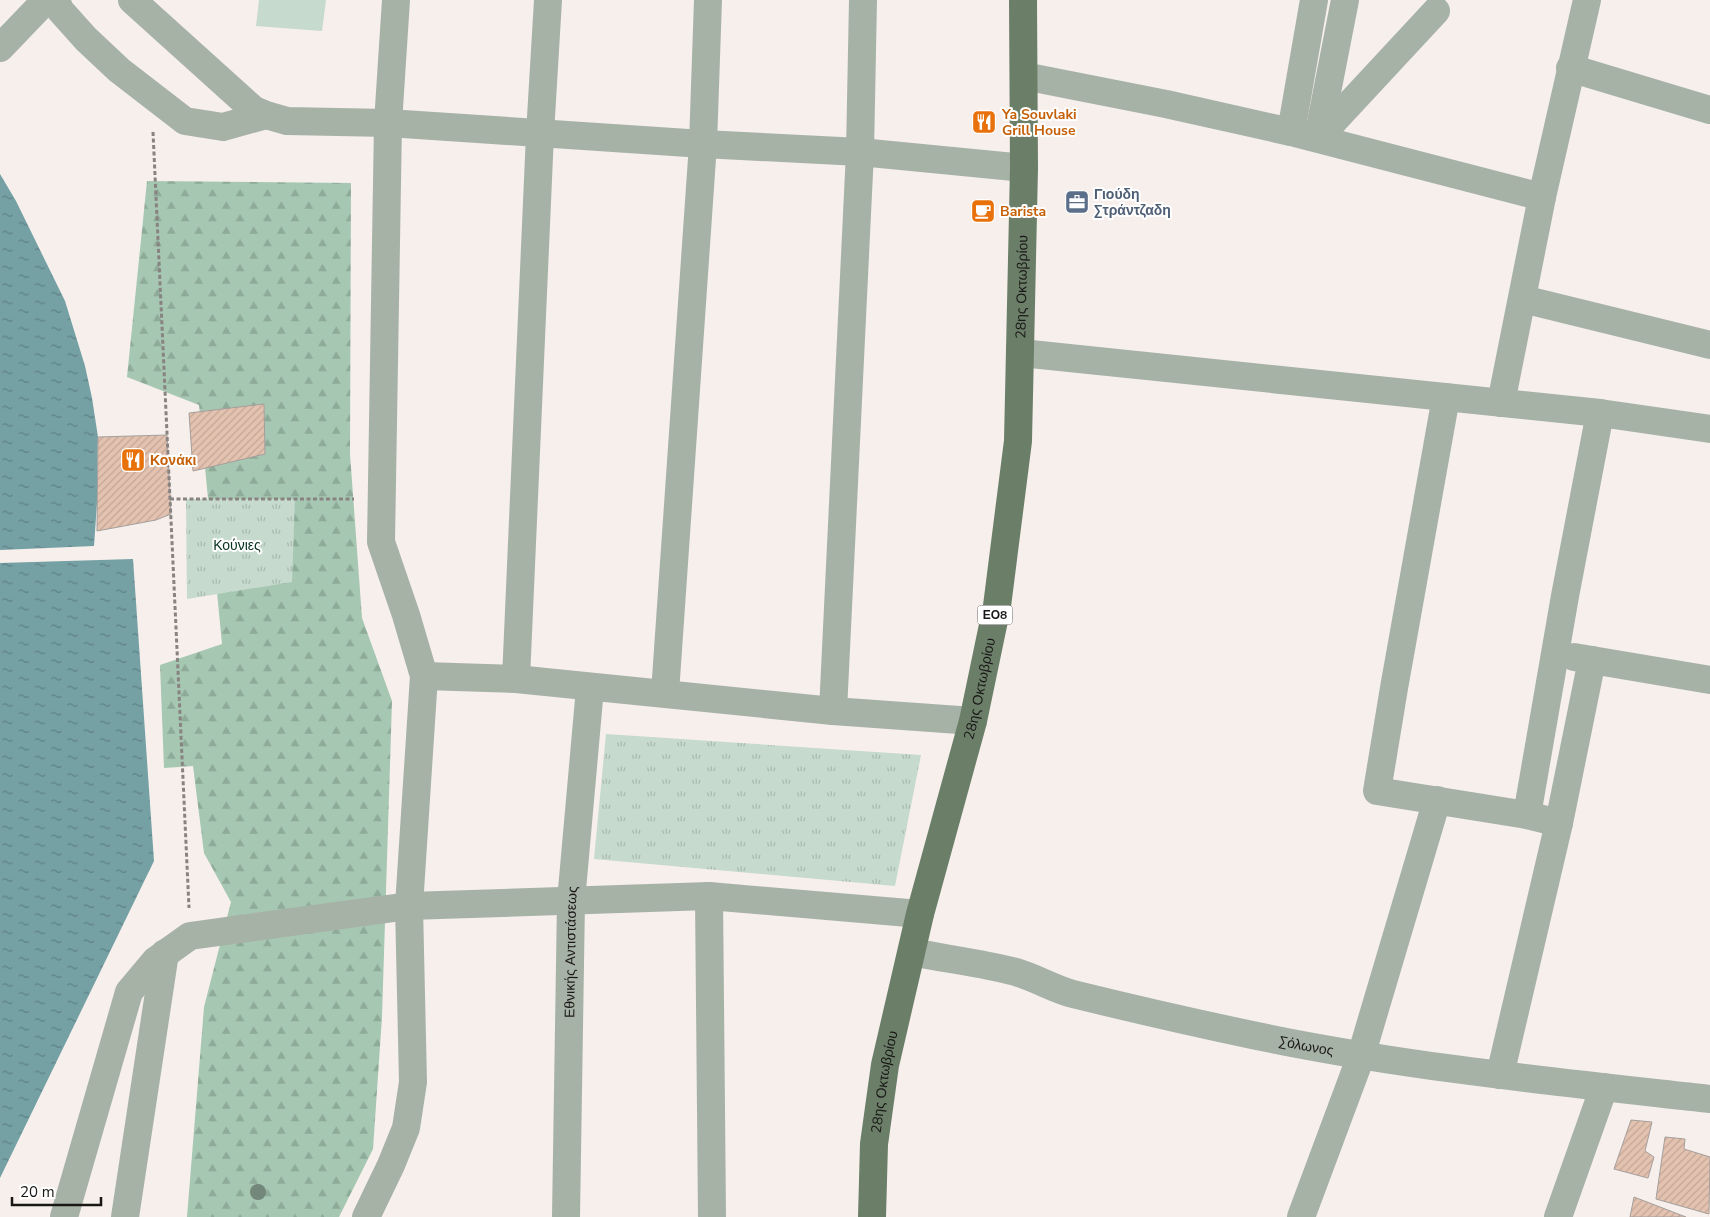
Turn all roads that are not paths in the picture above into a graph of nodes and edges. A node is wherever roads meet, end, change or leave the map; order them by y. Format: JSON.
{"nodes":[{"id":1,"x":46,"y":0,"type":"edge"},
{"id":2,"x":56,"y":0,"type":"edge"},
{"id":3,"x":132,"y":0,"type":"edge"},
{"id":4,"x":396,"y":0,"type":"edge"},
{"id":5,"x":548,"y":0,"type":"edge"},
{"id":6,"x":708,"y":0,"type":"edge"},
{"id":7,"x":863,"y":0,"type":"edge"},
{"id":8,"x":1023,"y":0,"type":"edge"},
{"id":9,"x":1314,"y":0,"type":"edge"},
{"id":10,"x":1344,"y":0,"type":"edge"},
{"id":11,"x":1587,"y":0,"type":"edge"},
{"id":12,"x":1436,"y":11,"type":"dead end"},
{"id":13,"x":0,"y":48,"type":"edge"},
{"id":14,"x":1570,"y":68,"type":"junction"},
{"id":15,"x":1024,"y":76,"type":"junction"},
{"id":16,"x":1710,"y":110,"type":"edge"},
{"id":17,"x":266,"y":115,"type":"junction"},
{"id":18,"x":388,"y":123,"type":"junction"},
{"id":19,"x":1291,"y":132,"type":"junction"},
{"id":20,"x":540,"y":134,"type":"junction"},
{"id":21,"x":1318,"y":138,"type":"junction"},
{"id":22,"x":703,"y":144,"type":"junction"},
{"id":23,"x":860,"y":152,"type":"junction"},
{"id":24,"x":1024,"y":168,"type":"junction"},
{"id":25,"x":1542,"y":196,"type":"junction"},
{"id":26,"x":1523,"y":299,"type":"junction"},
{"id":27,"x":1710,"y":345,"type":"edge"},
{"id":28,"x":1021,"y":353,"type":"junction"},
{"id":29,"x":1446,"y":397,"type":"junction"},
{"id":30,"x":1501,"y":403,"type":"junction"},
{"id":31,"x":1600,"y":413,"type":"junction"},
{"id":32,"x":1710,"y":429,"type":"edge"},
{"id":33,"x":1555,"y":654,"type":"junction"},
{"id":34,"x":1592,"y":660,"type":"junction"},
{"id":35,"x":424,"y":676,"type":"junction"},
{"id":36,"x":516,"y":679,"type":"junction"},
{"id":37,"x":1710,"y":680,"type":"edge"},
{"id":38,"x":590,"y":688,"type":"junction"},
{"id":39,"x":665,"y":693,"type":"junction"},
{"id":40,"x":833,"y":711,"type":"junction"},
{"id":41,"x":973,"y":721,"type":"junction"},
{"id":42,"x":1437,"y":800,"type":"junction"},
{"id":43,"x":1527,"y":815,"type":"junction"},
{"id":44,"x":1559,"y":823,"type":"junction"},
{"id":45,"x":709,"y":896,"type":"junction"},
{"id":46,"x":571,"y":900,"type":"junction"},
{"id":47,"x":409,"y":906,"type":"junction"},
{"id":48,"x":920,"y":914,"type":"junction"},
{"id":49,"x":912,"y":952,"type":"junction"},
{"id":50,"x":165,"y":954,"type":"junction"},
{"id":51,"x":1361,"y":1056,"type":"junction"},
{"id":52,"x":1500,"y":1075,"type":"junction"},
{"id":53,"x":1604,"y":1087,"type":"junction"},
{"id":54,"x":1710,"y":1099,"type":"edge"},
{"id":55,"x":64,"y":1217,"type":"edge"},
{"id":56,"x":125,"y":1217,"type":"edge"},
{"id":57,"x":366,"y":1217,"type":"edge"},
{"id":58,"x":566,"y":1217,"type":"edge"},
{"id":59,"x":712,"y":1217,"type":"edge"},
{"id":60,"x":872,"y":1217,"type":"edge"},
{"id":61,"x":1301,"y":1217,"type":"edge"},
{"id":62,"x":1558,"y":1217,"type":"edge"}],
"edges":[{"from":1,"to":13,"type":"street"},
{"from":2,"to":17,"type":"street"},
{"from":3,"to":17,"type":"street"},
{"from":4,"to":18,"type":"street"},
{"from":5,"to":20,"type":"street"},
{"from":6,"to":22,"type":"street"},
{"from":7,"to":23,"type":"street"},
{"from":8,"to":15,"type":"main road","name":"28ης Οκτωβρίου","number":"ΕΟ8"},
{"from":9,"to":19,"type":"street"},
{"from":10,"to":21,"type":"street"},
{"from":11,"to":14,"type":"street"},
{"from":12,"to":21,"type":"street"},
{"from":14,"to":16,"type":"street"},
{"from":14,"to":25,"type":"street"},
{"from":15,"to":19,"type":"street"},
{"from":15,"to":24,"type":"main road","name":"28ης Οκτωβρίου","number":"ΕΟ8"},
{"from":17,"to":18,"type":"street"},
{"from":18,"to":20,"type":"street"},
{"from":18,"to":35,"type":"street"},
{"from":19,"to":21,"type":"street"},
{"from":20,"to":22,"type":"street"},
{"from":20,"to":36,"type":"street"},
{"from":21,"to":25,"type":"street"},
{"from":22,"to":23,"type":"street"},
{"from":22,"to":39,"type":"street"},
{"from":23,"to":24,"type":"street"},
{"from":23,"to":40,"type":"street"},
{"from":24,"to":28,"type":"main road","name":"28ης Οκτωβρίου","number":"ΕΟ8"},
{"from":25,"to":26,"type":"street"},
{"from":26,"to":27,"type":"street"},
{"from":26,"to":30,"type":"street"},
{"from":28,"to":29,"type":"street"},
{"from":28,"to":41,"type":"main road","name":"28ης Οκτωβρίου","number":"ΕΟ8"},
{"from":29,"to":30,"type":"street"},
{"from":29,"to":42,"type":"street"},
{"from":30,"to":31,"type":"street"},
{"from":31,"to":32,"type":"street"},
{"from":31,"to":33,"type":"street"},
{"from":33,"to":34,"type":"street"},
{"from":33,"to":43,"type":"street"},
{"from":34,"to":37,"type":"street"},
{"from":34,"to":44,"type":"street"},
{"from":35,"to":36,"type":"street"},
{"from":35,"to":47,"type":"street"},
{"from":36,"to":38,"type":"street"},
{"from":38,"to":39,"type":"street"},
{"from":38,"to":46,"type":"street","name":"Εθνικής Αντιστάσεως"},
{"from":39,"to":40,"type":"street"},
{"from":40,"to":41,"type":"street"},
{"from":41,"to":48,"type":"main road","name":"28ης Οκτωβρίου","number":"ΕΟ8"},
{"from":42,"to":43,"type":"street"},
{"from":42,"to":51,"type":"street"},
{"from":43,"to":44,"type":"street"},
{"from":44,"to":52,"type":"street"},
{"from":45,"to":46,"type":"street"},
{"from":45,"to":48,"type":"street"},
{"from":45,"to":59,"type":"street"},
{"from":46,"to":47,"type":"street"},
{"from":46,"to":58,"type":"street","name":"Εθνικής Αντιστάσεως"},
{"from":47,"to":50,"type":"street"},
{"from":47,"to":57,"type":"street"},
{"from":48,"to":49,"type":"main road","name":"28ης Οκτωβρίου","number":"ΕΟ8"},
{"from":49,"to":51,"type":"street","name":"Σόλωνος"},
{"from":49,"to":60,"type":"main road","name":"28ης Οκτωβρίου","number":"ΕΟ8"},
{"from":50,"to":55,"type":"street"},
{"from":50,"to":56,"type":"street"},
{"from":51,"to":52,"type":"street","name":"Σόλωνος"},
{"from":51,"to":61,"type":"street"},
{"from":52,"to":53,"type":"street","name":"Σόλωνος"},
{"from":53,"to":54,"type":"street","name":"Σόλωνος"},
{"from":53,"to":62,"type":"street"}]}
